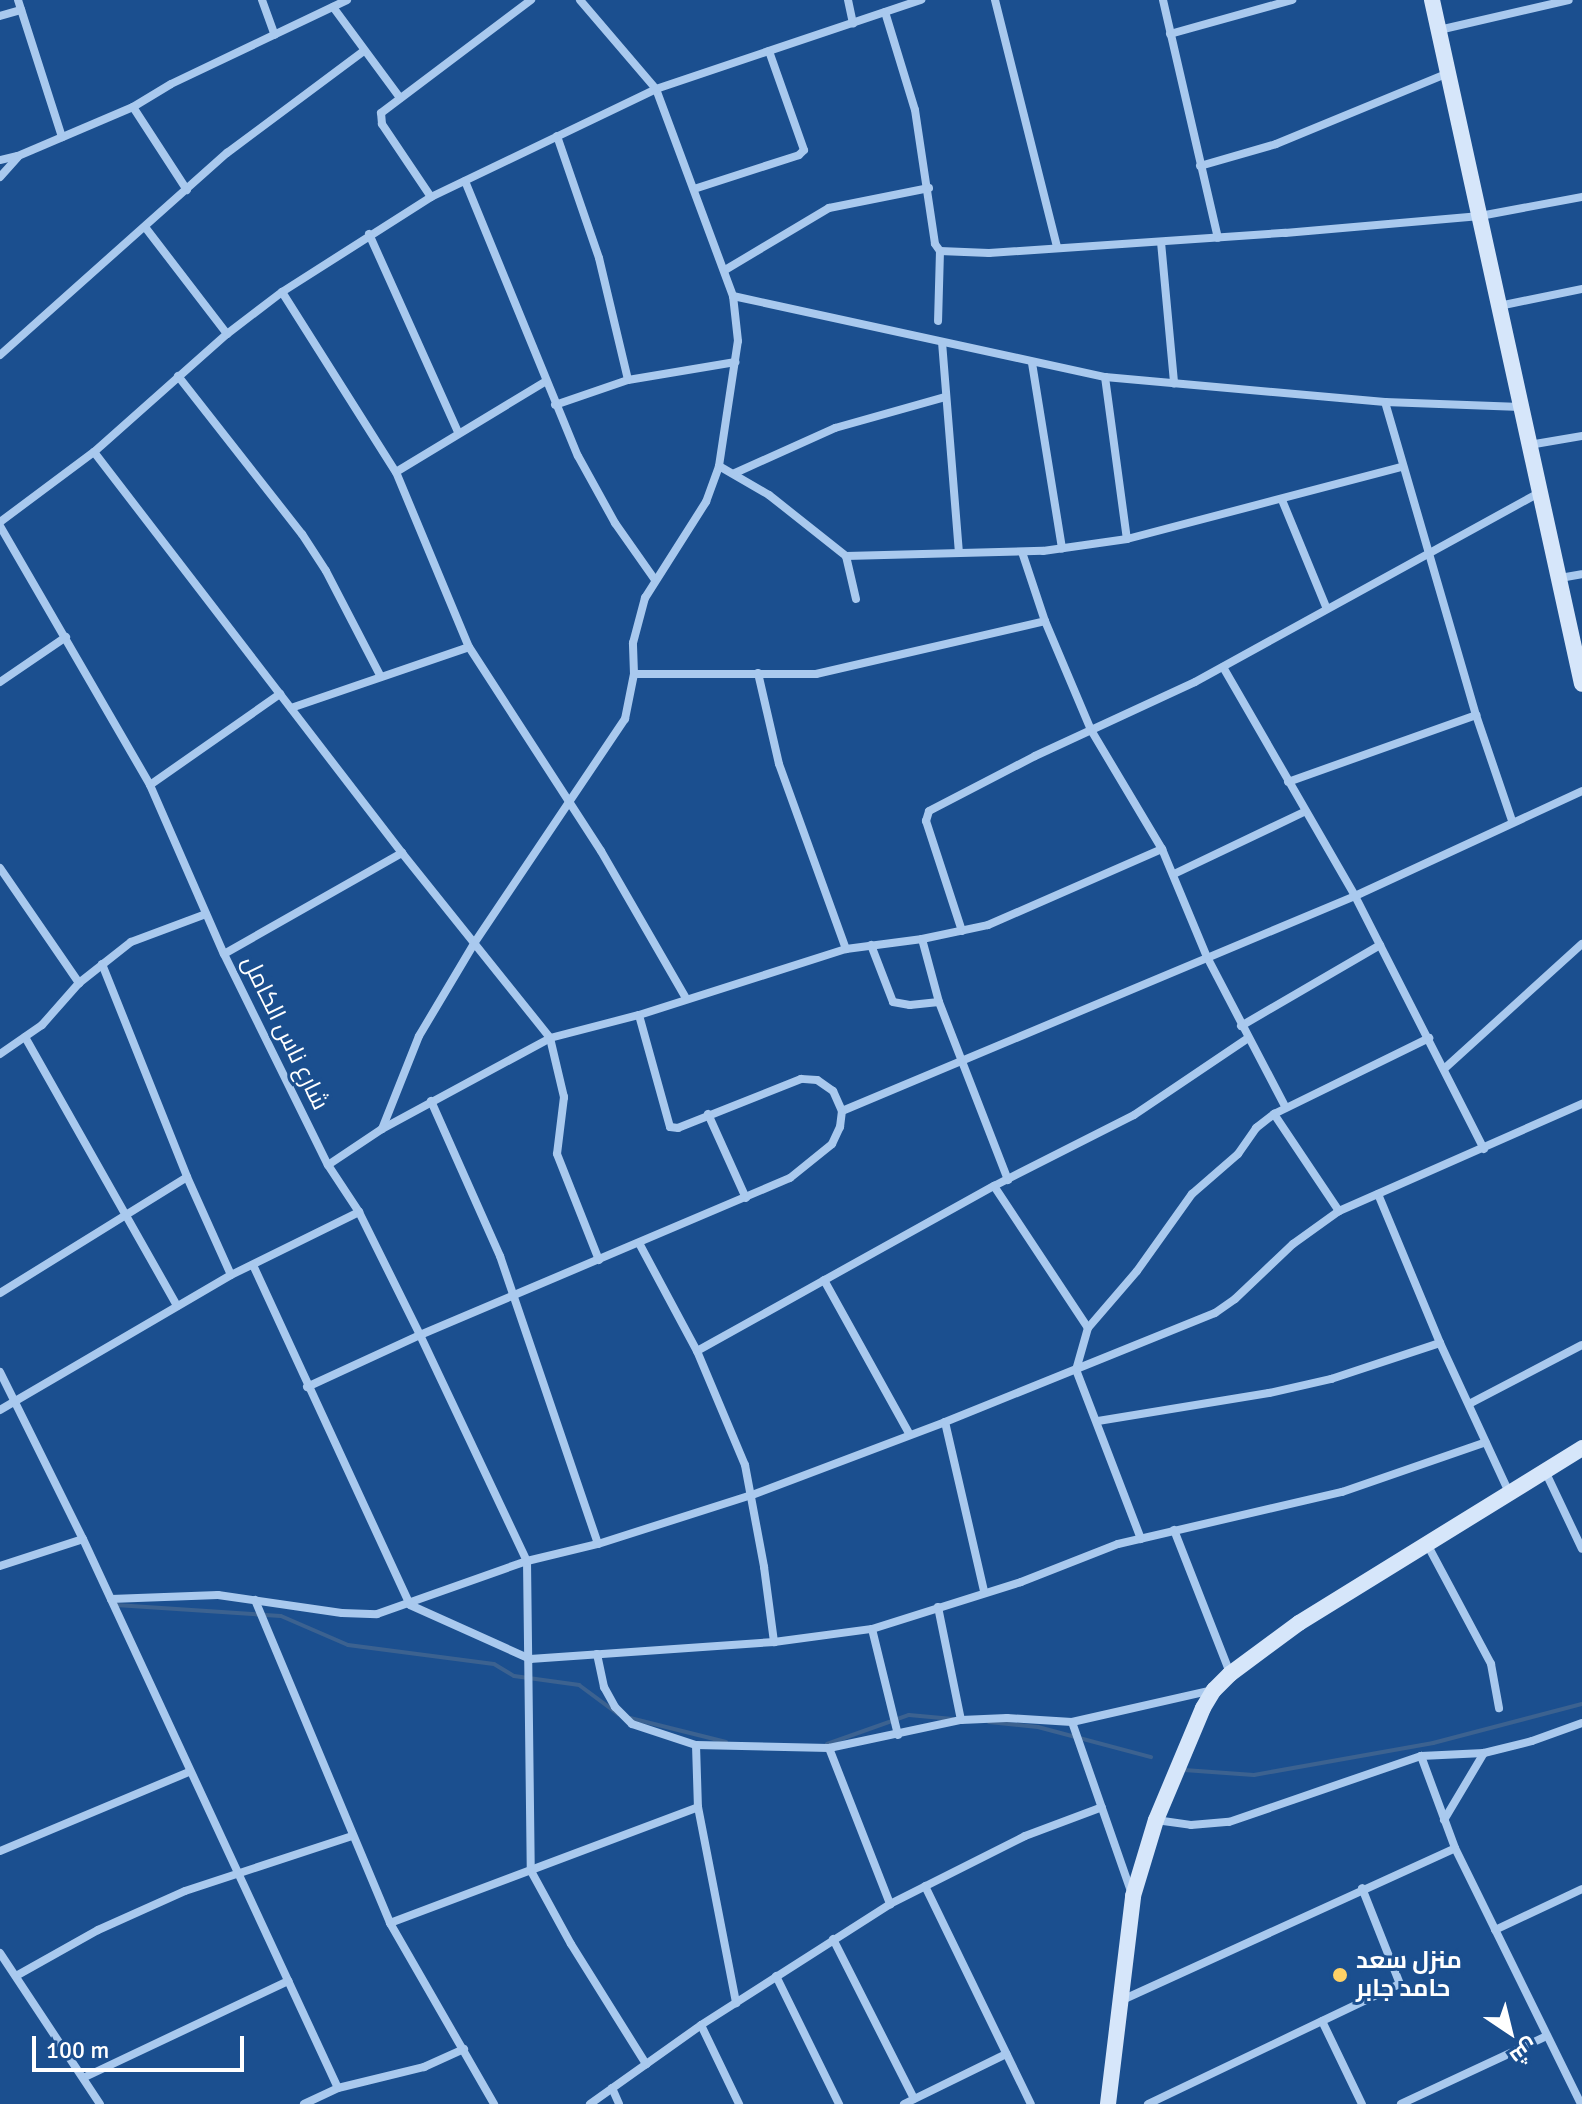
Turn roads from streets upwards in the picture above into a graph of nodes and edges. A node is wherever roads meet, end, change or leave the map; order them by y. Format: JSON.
{"nodes":[{"id":1,"x":18,"y":0,"type":"edge"},
{"id":2,"x":262,"y":0,"type":"edge"},
{"id":3,"x":347,"y":0,"type":"edge"},
{"id":4,"x":531,"y":0,"type":"edge"},
{"id":5,"x":580,"y":0,"type":"edge"},
{"id":6,"x":848,"y":0,"type":"edge"},
{"id":7,"x":921,"y":0,"type":"edge"},
{"id":8,"x":995,"y":0,"type":"edge"},
{"id":9,"x":1163,"y":0,"type":"edge"},
{"id":10,"x":1292,"y":0,"type":"edge"},
{"id":11,"x":1432,"y":0,"type":"edge"},
{"id":12,"x":1569,"y":0,"type":"edge"},
{"id":13,"x":333,"y":7,"type":"junction"},
{"id":14,"x":21,"y":10,"type":"junction"},
{"id":15,"x":885,"y":12,"type":"junction"},
{"id":16,"x":0,"y":16,"type":"edge"},
{"id":17,"x":853,"y":23,"type":"junction"},
{"id":18,"x":1439,"y":30,"type":"junction"},
{"id":19,"x":1170,"y":34,"type":"junction"},
{"id":20,"x":275,"y":35,"type":"junction"},
{"id":21,"x":364,"y":51,"type":"junction"},
{"id":22,"x":769,"y":51,"type":"junction"},
{"id":23,"x":1448,"y":73,"type":"junction"},
{"id":24,"x":656,"y":89,"type":"junction"},
{"id":25,"x":400,"y":98,"type":"junction"},
{"id":26,"x":133,"y":107,"type":"junction"},
{"id":27,"x":557,"y":136,"type":"junction"},
{"id":28,"x":62,"y":137,"type":"junction"},
{"id":29,"x":18,"y":156,"type":"junction"},
{"id":30,"x":0,"y":160,"type":"edge"},
{"id":31,"x":1200,"y":166,"type":"junction"},
{"id":32,"x":0,"y":177,"type":"edge"},
{"id":33,"x":465,"y":181,"type":"junction"},
{"id":34,"x":929,"y":188,"type":"junction"},
{"id":35,"x":694,"y":189,"type":"junction"},
{"id":36,"x":187,"y":190,"type":"junction"},
{"id":37,"x":431,"y":197,"type":"junction"},
{"id":38,"x":1582,"y":197,"type":"edge"},
{"id":39,"x":1480,"y":216,"type":"junction"},
{"id":40,"x":145,"y":227,"type":"junction"},
{"id":41,"x":369,"y":234,"type":"junction"},
{"id":42,"x":1218,"y":238,"type":"junction"},
{"id":43,"x":1161,"y":242,"type":"junction"},
{"id":44,"x":1057,"y":247,"type":"junction"},
{"id":45,"x":940,"y":251,"type":"junction"},
{"id":46,"x":725,"y":270,"type":"junction"},
{"id":47,"x":1582,"y":289,"type":"edge"},
{"id":48,"x":282,"y":292,"type":"junction"},
{"id":49,"x":733,"y":296,"type":"junction"},
{"id":50,"x":1499,"y":306,"type":"junction"},
{"id":51,"x":938,"y":321,"type":"dead end"},
{"id":52,"x":227,"y":334,"type":"junction"},
{"id":53,"x":942,"y":342,"type":"junction"},
{"id":54,"x":0,"y":355,"type":"edge"},
{"id":55,"x":736,"y":362,"type":"junction"},
{"id":56,"x":1032,"y":363,"type":"junction"},
{"id":57,"x":178,"y":376,"type":"junction"},
{"id":58,"x":1105,"y":377,"type":"junction"},
{"id":59,"x":628,"y":380,"type":"junction"},
{"id":60,"x":546,"y":381,"type":"junction"},
{"id":61,"x":1174,"y":383,"type":"junction"},
{"id":62,"x":945,"y":397,"type":"junction"},
{"id":63,"x":1385,"y":402,"type":"junction"},
{"id":64,"x":555,"y":405,"type":"junction"},
{"id":65,"x":1521,"y":407,"type":"junction"},
{"id":66,"x":458,"y":432,"type":"junction"},
{"id":67,"x":1582,"y":436,"type":"edge"},
{"id":68,"x":1529,"y":445,"type":"junction"},
{"id":69,"x":94,"y":452,"type":"junction"},
{"id":70,"x":719,"y":466,"type":"junction"},
{"id":71,"x":1401,"y":467,"type":"junction"},
{"id":72,"x":396,"y":472,"type":"junction"},
{"id":73,"x":735,"y":473,"type":"junction"},
{"id":74,"x":1540,"y":491,"type":"junction"},
{"id":75,"x":1282,"y":500,"type":"junction"},
{"id":76,"x":0,"y":524,"type":"edge"},
{"id":77,"x":1127,"y":539,"type":"junction"},
{"id":78,"x":1062,"y":549,"type":"junction"},
{"id":79,"x":959,"y":552,"type":"junction"},
{"id":80,"x":1022,"y":552,"type":"junction"},
{"id":81,"x":1427,"y":553,"type":"junction"},
{"id":82,"x":846,"y":556,"type":"junction"},
{"id":83,"x":1582,"y":574,"type":"edge"},
{"id":84,"x":1560,"y":578,"type":"junction"},
{"id":85,"x":655,"y":580,"type":"junction"},
{"id":86,"x":856,"y":599,"type":"dead end"},
{"id":87,"x":1326,"y":607,"type":"junction"},
{"id":88,"x":1045,"y":621,"type":"junction"},
{"id":89,"x":66,"y":637,"type":"junction"},
{"id":90,"x":469,"y":647,"type":"junction"},
{"id":91,"x":1223,"y":667,"type":"junction"},
{"id":92,"x":758,"y":673,"type":"junction"},
{"id":93,"x":634,"y":674,"type":"junction"},
{"id":94,"x":381,"y":677,"type":"junction"},
{"id":95,"x":0,"y":682,"type":"edge"},
{"id":96,"x":1582,"y":684,"type":"edge"},
{"id":97,"x":280,"y":694,"type":"junction"},
{"id":98,"x":291,"y":708,"type":"junction"},
{"id":99,"x":1476,"y":715,"type":"junction"},
{"id":100,"x":1091,"y":730,"type":"junction"},
{"id":101,"x":1288,"y":782,"type":"junction"},
{"id":102,"x":150,"y":785,"type":"junction"},
{"id":103,"x":1582,"y":791,"type":"edge"},
{"id":104,"x":569,"y":801,"type":"junction"},
{"id":105,"x":1304,"y":812,"type":"junction"},
{"id":106,"x":1512,"y":821,"type":"junction"},
{"id":107,"x":1162,"y":849,"type":"junction"},
{"id":108,"x":402,"y":853,"type":"junction"},
{"id":109,"x":0,"y":868,"type":"edge"},
{"id":110,"x":1174,"y":874,"type":"junction"},
{"id":111,"x":1355,"y":896,"type":"junction"},
{"id":112,"x":206,"y":914,"type":"junction"},
{"id":113,"x":962,"y":931,"type":"junction"},
{"id":114,"x":922,"y":939,"type":"junction"},
{"id":115,"x":475,"y":942,"type":"junction"},
{"id":116,"x":1582,"y":944,"type":"edge"},
{"id":117,"x":871,"y":945,"type":"junction"},
{"id":118,"x":1380,"y":945,"type":"junction"},
{"id":119,"x":846,"y":949,"type":"junction"},
{"id":120,"x":224,"y":954,"type":"junction"},
{"id":121,"x":1207,"y":957,"type":"junction"},
{"id":122,"x":102,"y":964,"type":"junction"},
{"id":123,"x":79,"y":983,"type":"junction"},
{"id":124,"x":686,"y":998,"type":"junction"},
{"id":125,"x":939,"y":1002,"type":"junction"},
{"id":126,"x":639,"y":1015,"type":"junction"},
{"id":127,"x":1241,"y":1026,"type":"junction"},
{"id":128,"x":25,"y":1037,"type":"junction"},
{"id":129,"x":550,"y":1038,"type":"junction"},
{"id":130,"x":1248,"y":1038,"type":"junction"},
{"id":131,"x":1429,"y":1038,"type":"junction"},
{"id":132,"x":0,"y":1054,"type":"edge"},
{"id":133,"x":961,"y":1059,"type":"junction"},
{"id":134,"x":1444,"y":1069,"type":"junction"},
{"id":135,"x":431,"y":1101,"type":"junction"},
{"id":136,"x":1582,"y":1104,"type":"edge"},
{"id":137,"x":1285,"y":1106,"type":"junction"},
{"id":138,"x":842,"y":1111,"type":"junction"},
{"id":139,"x":708,"y":1114,"type":"junction"},
{"id":140,"x":1274,"y":1114,"type":"junction"},
{"id":141,"x":382,"y":1129,"type":"junction"},
{"id":142,"x":1484,"y":1149,"type":"junction"},
{"id":143,"x":328,"y":1165,"type":"junction"},
{"id":144,"x":187,"y":1177,"type":"junction"},
{"id":145,"x":1008,"y":1180,"type":"junction"},
{"id":146,"x":994,"y":1186,"type":"junction"},
{"id":147,"x":1378,"y":1194,"type":"junction"},
{"id":148,"x":746,"y":1198,"type":"junction"},
{"id":149,"x":1339,"y":1211,"type":"junction"},
{"id":150,"x":359,"y":1212,"type":"junction"},
{"id":151,"x":127,"y":1213,"type":"junction"},
{"id":152,"x":639,"y":1243,"type":"junction"},
{"id":153,"x":599,"y":1260,"type":"junction"},
{"id":154,"x":253,"y":1265,"type":"junction"},
{"id":155,"x":231,"y":1275,"type":"junction"},
{"id":156,"x":824,"y":1280,"type":"junction"},
{"id":157,"x":0,"y":1293,"type":"edge"},
{"id":158,"x":514,"y":1297,"type":"junction"},
{"id":159,"x":177,"y":1306,"type":"junction"},
{"id":160,"x":1088,"y":1328,"type":"junction"},
{"id":161,"x":420,"y":1335,"type":"junction"},
{"id":162,"x":1440,"y":1343,"type":"junction"},
{"id":163,"x":1582,"y":1345,"type":"edge"},
{"id":164,"x":697,"y":1351,"type":"junction"},
{"id":165,"x":1076,"y":1370,"type":"junction"},
{"id":166,"x":0,"y":1372,"type":"edge"},
{"id":167,"x":307,"y":1387,"type":"junction"},
{"id":168,"x":15,"y":1403,"type":"junction"},
{"id":169,"x":1469,"y":1404,"type":"junction"},
{"id":170,"x":0,"y":1410,"type":"edge"},
{"id":171,"x":1098,"y":1421,"type":"junction"},
{"id":172,"x":945,"y":1422,"type":"junction"},
{"id":173,"x":910,"y":1435,"type":"junction"},
{"id":174,"x":1486,"y":1442,"type":"junction"},
{"id":175,"x":1582,"y":1448,"type":"edge"},
{"id":176,"x":1545,"y":1471,"type":"junction"},
{"id":177,"x":1509,"y":1493,"type":"junction"},
{"id":178,"x":752,"y":1495,"type":"junction"},
{"id":179,"x":1174,"y":1530,"type":"junction"},
{"id":180,"x":83,"y":1539,"type":"junction"},
{"id":181,"x":1141,"y":1539,"type":"junction"},
{"id":182,"x":1427,"y":1543,"type":"junction"},
{"id":183,"x":598,"y":1544,"type":"junction"},
{"id":184,"x":1582,"y":1549,"type":"edge"},
{"id":185,"x":527,"y":1561,"type":"junction"},
{"id":186,"x":0,"y":1566,"type":"edge"},
{"id":187,"x":984,"y":1591,"type":"junction"},
{"id":188,"x":111,"y":1599,"type":"junction"},
{"id":189,"x":255,"y":1600,"type":"junction"},
{"id":190,"x":410,"y":1605,"type":"junction"},
{"id":191,"x":938,"y":1607,"type":"junction"},
{"id":192,"x":872,"y":1629,"type":"junction"},
{"id":193,"x":774,"y":1642,"type":"junction"},
{"id":194,"x":597,"y":1654,"type":"junction"},
{"id":195,"x":530,"y":1659,"type":"junction"},
{"id":196,"x":1230,"y":1674,"type":"junction"},
{"id":197,"x":1214,"y":1690,"type":"junction"},
{"id":198,"x":1499,"y":1708,"type":"dead end"},
{"id":199,"x":961,"y":1720,"type":"junction"},
{"id":200,"x":1072,"y":1722,"type":"junction"},
{"id":201,"x":1578,"y":1724,"type":"edge"},
{"id":202,"x":898,"y":1735,"type":"junction"},
{"id":203,"x":1582,"y":1737,"type":"edge"},
{"id":204,"x":696,"y":1745,"type":"junction"},
{"id":205,"x":829,"y":1748,"type":"junction"},
{"id":206,"x":1484,"y":1753,"type":"junction"},
{"id":207,"x":1421,"y":1756,"type":"junction"},
{"id":208,"x":189,"y":1772,"type":"junction"},
{"id":209,"x":698,"y":1807,"type":"junction"},
{"id":210,"x":1102,"y":1807,"type":"junction"},
{"id":211,"x":1156,"y":1820,"type":"junction"},
{"id":212,"x":1444,"y":1820,"type":"junction"},
{"id":213,"x":352,"y":1836,"type":"junction"},
{"id":214,"x":1455,"y":1848,"type":"junction"},
{"id":215,"x":0,"y":1851,"type":"edge"},
{"id":216,"x":531,"y":1871,"type":"junction"},
{"id":217,"x":240,"y":1872,"type":"junction"},
{"id":218,"x":925,"y":1886,"type":"junction"},
{"id":219,"x":1362,"y":1888,"type":"junction"},
{"id":220,"x":1582,"y":1889,"type":"edge"},
{"id":221,"x":1133,"y":1896,"type":"junction"},
{"id":222,"x":890,"y":1904,"type":"junction"},
{"id":223,"x":390,"y":1923,"type":"junction"},
{"id":224,"x":1495,"y":1930,"type":"junction"},
{"id":225,"x":833,"y":1939,"type":"junction"},
{"id":226,"x":0,"y":1953,"type":"edge"},
{"id":227,"x":16,"y":1976,"type":"junction"},
{"id":228,"x":776,"y":1976,"type":"junction"},
{"id":229,"x":288,"y":1981,"type":"junction"},
{"id":230,"x":1119,"y":2001,"type":"junction"},
{"id":231,"x":736,"y":2003,"type":"junction"},
{"id":232,"x":1322,"y":2021,"type":"junction"},
{"id":233,"x":701,"y":2025,"type":"junction"},
{"id":234,"x":1547,"y":2036,"type":"junction"},
{"id":235,"x":464,"y":2049,"type":"junction"},
{"id":236,"x":1006,"y":2054,"type":"junction"},
{"id":237,"x":646,"y":2064,"type":"junction"},
{"id":238,"x":85,"y":2077,"type":"junction"},
{"id":239,"x":338,"y":2088,"type":"junction"},
{"id":240,"x":612,"y":2088,"type":"junction"},
{"id":241,"x":914,"y":2099,"type":"junction"},
{"id":242,"x":320,"y":2101,"type":"edge"},
{"id":243,"x":100,"y":2104,"type":"edge"},
{"id":244,"x":304,"y":2104,"type":"edge"},
{"id":245,"x":494,"y":2104,"type":"edge"},
{"id":246,"x":590,"y":2104,"type":"edge"},
{"id":247,"x":619,"y":2104,"type":"edge"},
{"id":248,"x":739,"y":2104,"type":"edge"},
{"id":249,"x":839,"y":2104,"type":"edge"},
{"id":250,"x":904,"y":2104,"type":"edge"},
{"id":251,"x":1031,"y":2104,"type":"edge"},
{"id":252,"x":1108,"y":2104,"type":"edge"},
{"id":253,"x":1148,"y":2104,"type":"edge"},
{"id":254,"x":1362,"y":2104,"type":"edge"},
{"id":255,"x":1401,"y":2104,"type":"edge"},
{"id":256,"x":1581,"y":2104,"type":"edge"}],
"edges":[{"from":1,"to":14,"type":"street"},
{"from":2,"to":20,"type":"street"},
{"from":3,"to":13,"type":"street"},
{"from":4,"to":25,"type":"street"},
{"from":5,"to":24,"type":"street"},
{"from":6,"to":17,"type":"street"},
{"from":7,"to":15,"type":"street"},
{"from":8,"to":44,"type":"street"},
{"from":9,"to":19,"type":"street"},
{"from":10,"to":19,"type":"street"},
{"from":11,"to":18,"type":"street"},
{"from":12,"to":18,"type":"street"},
{"from":13,"to":20,"type":"street"},
{"from":13,"to":21,"type":"street"},
{"from":14,"to":16,"type":"street"},
{"from":14,"to":28,"type":"street"},
{"from":15,"to":17,"type":"street"},
{"from":15,"to":34,"type":"street"},
{"from":17,"to":22,"type":"street"},
{"from":18,"to":23,"type":"street"},
{"from":19,"to":31,"type":"street"},
{"from":20,"to":26,"type":"street"},
{"from":21,"to":25,"type":"street"},
{"from":21,"to":36,"type":"street"},
{"from":22,"to":24,"type":"street"},
{"from":22,"to":35,"type":"street"},
{"from":23,"to":31,"type":"street"},
{"from":23,"to":39,"type":"street"},
{"from":24,"to":27,"type":"street"},
{"from":24,"to":35,"type":"street"},
{"from":25,"to":37,"type":"street"},
{"from":26,"to":28,"type":"street"},
{"from":26,"to":36,"type":"street"},
{"from":27,"to":33,"type":"street"},
{"from":27,"to":59,"type":"street"},
{"from":28,"to":29,"type":"street"},
{"from":29,"to":30,"type":"street"},
{"from":29,"to":32,"type":"street"},
{"from":31,"to":42,"type":"street"},
{"from":33,"to":37,"type":"street"},
{"from":33,"to":60,"type":"street"},
{"from":34,"to":45,"type":"street"},
{"from":34,"to":46,"type":"street"},
{"from":35,"to":46,"type":"street"},
{"from":36,"to":40,"type":"street"},
{"from":37,"to":41,"type":"street"},
{"from":38,"to":39,"type":"street"},
{"from":39,"to":42,"type":"street"},
{"from":39,"to":50,"type":"street"},
{"from":40,"to":52,"type":"street"},
{"from":40,"to":54,"type":"street"},
{"from":41,"to":48,"type":"street"},
{"from":41,"to":66,"type":"street"},
{"from":42,"to":43,"type":"street"},
{"from":43,"to":44,"type":"street"},
{"from":43,"to":61,"type":"street"},
{"from":44,"to":45,"type":"street"},
{"from":45,"to":51,"type":"street"},
{"from":46,"to":49,"type":"street"},
{"from":47,"to":50,"type":"street"},
{"from":48,"to":52,"type":"street"},
{"from":48,"to":72,"type":"street"},
{"from":49,"to":53,"type":"street"},
{"from":49,"to":55,"type":"street"},
{"from":50,"to":65,"type":"street"},
{"from":52,"to":57,"type":"street"},
{"from":53,"to":56,"type":"street"},
{"from":53,"to":62,"type":"street"},
{"from":55,"to":59,"type":"street"},
{"from":55,"to":70,"type":"street"},
{"from":56,"to":58,"type":"street"},
{"from":56,"to":78,"type":"street"},
{"from":57,"to":69,"type":"street"},
{"from":57,"to":94,"type":"street"},
{"from":58,"to":61,"type":"street"},
{"from":58,"to":77,"type":"street"},
{"from":59,"to":64,"type":"street"},
{"from":60,"to":64,"type":"street"},
{"from":60,"to":66,"type":"street"},
{"from":61,"to":63,"type":"street"},
{"from":62,"to":73,"type":"street"},
{"from":62,"to":79,"type":"street"},
{"from":63,"to":65,"type":"street"},
{"from":63,"to":71,"type":"street"},
{"from":64,"to":85,"type":"street"},
{"from":65,"to":68,"type":"street"},
{"from":66,"to":72,"type":"street"},
{"from":67,"to":68,"type":"street"},
{"from":68,"to":74,"type":"street"},
{"from":69,"to":76,"type":"street"},
{"from":69,"to":97,"type":"street"},
{"from":70,"to":73,"type":"street"},
{"from":70,"to":85,"type":"street"},
{"from":71,"to":75,"type":"street"},
{"from":71,"to":81,"type":"street"},
{"from":72,"to":90,"type":"street"},
{"from":73,"to":82,"type":"street"},
{"from":74,"to":81,"type":"street"},
{"from":74,"to":84,"type":"street"},
{"from":75,"to":77,"type":"street"},
{"from":75,"to":87,"type":"street"},
{"from":76,"to":89,"type":"street","name":"شارع ناس الكامل"},
{"from":77,"to":78,"type":"street"},
{"from":78,"to":80,"type":"street"},
{"from":79,"to":80,"type":"street"},
{"from":79,"to":82,"type":"street"},
{"from":80,"to":88,"type":"street"},
{"from":81,"to":87,"type":"street"},
{"from":81,"to":99,"type":"street"},
{"from":82,"to":86,"type":"street"},
{"from":83,"to":84,"type":"street"},
{"from":84,"to":96,"type":"street"},
{"from":85,"to":93,"type":"street"},
{"from":87,"to":91,"type":"street"},
{"from":88,"to":92,"type":"street"},
{"from":88,"to":100,"type":"street"},
{"from":89,"to":95,"type":"street"},
{"from":89,"to":102,"type":"street","name":"شارع ناس الكامل"},
{"from":90,"to":94,"type":"street"},
{"from":90,"to":104,"type":"street"},
{"from":91,"to":100,"type":"street"},
{"from":91,"to":101,"type":"street"},
{"from":92,"to":93,"type":"street"},
{"from":92,"to":119,"type":"street"},
{"from":93,"to":104,"type":"street"},
{"from":94,"to":98,"type":"street"},
{"from":97,"to":98,"type":"street"},
{"from":97,"to":102,"type":"street"},
{"from":98,"to":108,"type":"street"},
{"from":99,"to":101,"type":"street"},
{"from":99,"to":106,"type":"street"},
{"from":100,"to":107,"type":"street"},
{"from":100,"to":113,"type":"street"},
{"from":101,"to":105,"type":"street"},
{"from":102,"to":112,"type":"street","name":"شارع ناس الكامل"},
{"from":103,"to":106,"type":"street"},
{"from":104,"to":115,"type":"street"},
{"from":104,"to":124,"type":"street"},
{"from":105,"to":110,"type":"street"},
{"from":105,"to":111,"type":"street"},
{"from":106,"to":111,"type":"street"},
{"from":107,"to":110,"type":"street"},
{"from":107,"to":113,"type":"street"},
{"from":108,"to":115,"type":"street"},
{"from":108,"to":120,"type":"street"},
{"from":109,"to":123,"type":"street"},
{"from":110,"to":121,"type":"street"},
{"from":111,"to":118,"type":"street"},
{"from":111,"to":121,"type":"street"},
{"from":112,"to":120,"type":"street","name":"شارع ناس الكامل"},
{"from":112,"to":122,"type":"street"},
{"from":113,"to":114,"type":"street"},
{"from":114,"to":117,"type":"street"},
{"from":114,"to":125,"type":"street"},
{"from":115,"to":129,"type":"street"},
{"from":115,"to":141,"type":"street"},
{"from":116,"to":134,"type":"street"},
{"from":117,"to":119,"type":"street"},
{"from":117,"to":125,"type":"street"},
{"from":118,"to":127,"type":"street"},
{"from":118,"to":131,"type":"street"},
{"from":119,"to":124,"type":"street"},
{"from":120,"to":143,"type":"street","name":"شارع ناس الكامل"},
{"from":121,"to":127,"type":"street"},
{"from":121,"to":133,"type":"street"},
{"from":122,"to":123,"type":"street"},
{"from":122,"to":144,"type":"street"},
{"from":123,"to":128,"type":"street"},
{"from":124,"to":126,"type":"street"},
{"from":125,"to":133,"type":"street"},
{"from":126,"to":129,"type":"street"},
{"from":126,"to":139,"type":"street"},
{"from":127,"to":130,"type":"street"},
{"from":128,"to":132,"type":"street"},
{"from":128,"to":151,"type":"street"},
{"from":129,"to":135,"type":"street"},
{"from":129,"to":153,"type":"street"},
{"from":130,"to":137,"type":"street"},
{"from":130,"to":145,"type":"street"},
{"from":131,"to":134,"type":"street"},
{"from":131,"to":137,"type":"street"},
{"from":133,"to":138,"type":"street"},
{"from":133,"to":145,"type":"street"},
{"from":134,"to":142,"type":"street"},
{"from":135,"to":141,"type":"street"},
{"from":135,"to":158,"type":"street"},
{"from":136,"to":142,"type":"street"},
{"from":137,"to":140,"type":"street"},
{"from":138,"to":139,"type":"street"},
{"from":138,"to":148,"type":"street"},
{"from":139,"to":148,"type":"street"},
{"from":140,"to":149,"type":"street"},
{"from":140,"to":160,"type":"street"},
{"from":141,"to":143,"type":"street"},
{"from":142,"to":147,"type":"street"},
{"from":143,"to":150,"type":"street","name":"شارع ناس الكامل"},
{"from":144,"to":151,"type":"street"},
{"from":144,"to":155,"type":"street"},
{"from":145,"to":146,"type":"street"},
{"from":146,"to":156,"type":"street"},
{"from":146,"to":160,"type":"street"},
{"from":147,"to":149,"type":"street"},
{"from":147,"to":162,"type":"street"},
{"from":148,"to":152,"type":"street"},
{"from":149,"to":165,"type":"street"},
{"from":150,"to":154,"type":"street"},
{"from":150,"to":161,"type":"street","name":"شارع ناس الكامل"},
{"from":151,"to":157,"type":"street"},
{"from":151,"to":159,"type":"street"},
{"from":152,"to":153,"type":"street"},
{"from":152,"to":164,"type":"street"},
{"from":153,"to":158,"type":"street"},
{"from":154,"to":155,"type":"street"},
{"from":154,"to":167,"type":"street"},
{"from":155,"to":159,"type":"street"},
{"from":156,"to":164,"type":"street"},
{"from":156,"to":173,"type":"street"},
{"from":158,"to":161,"type":"street"},
{"from":158,"to":183,"type":"street"},
{"from":159,"to":168,"type":"street"},
{"from":160,"to":165,"type":"street"},
{"from":161,"to":167,"type":"street"},
{"from":161,"to":185,"type":"street","name":"شارع ناس الكامل"},
{"from":162,"to":169,"type":"street"},
{"from":162,"to":171,"type":"street"},
{"from":163,"to":169,"type":"street"},
{"from":164,"to":178,"type":"street"},
{"from":165,"to":171,"type":"street"},
{"from":165,"to":172,"type":"street"},
{"from":166,"to":168,"type":"street"},
{"from":167,"to":190,"type":"street"},
{"from":168,"to":170,"type":"street"},
{"from":168,"to":180,"type":"street"},
{"from":169,"to":174,"type":"street"},
{"from":171,"to":181,"type":"street"},
{"from":172,"to":173,"type":"street"},
{"from":172,"to":187,"type":"street"},
{"from":173,"to":178,"type":"street"},
{"from":174,"to":177,"type":"street"},
{"from":174,"to":179,"type":"street"},
{"from":175,"to":176,"type":"street"},
{"from":176,"to":177,"type":"street"},
{"from":176,"to":184,"type":"street"},
{"from":177,"to":182,"type":"street"},
{"from":178,"to":183,"type":"street"},
{"from":178,"to":193,"type":"street"},
{"from":179,"to":181,"type":"street"},
{"from":179,"to":196,"type":"street"},
{"from":180,"to":186,"type":"street"},
{"from":180,"to":188,"type":"street"},
{"from":181,"to":187,"type":"street"},
{"from":182,"to":196,"type":"street"},
{"from":182,"to":198,"type":"street"},
{"from":183,"to":185,"type":"street"},
{"from":185,"to":190,"type":"street"},
{"from":185,"to":195,"type":"street"},
{"from":187,"to":191,"type":"street"},
{"from":188,"to":189,"type":"street"},
{"from":188,"to":208,"type":"street"},
{"from":189,"to":190,"type":"street"},
{"from":189,"to":213,"type":"street"},
{"from":190,"to":195,"type":"street"},
{"from":191,"to":192,"type":"street"},
{"from":191,"to":199,"type":"street"},
{"from":192,"to":193,"type":"street"},
{"from":192,"to":202,"type":"street"},
{"from":193,"to":194,"type":"street"},
{"from":194,"to":195,"type":"street"},
{"from":194,"to":204,"type":"street"},
{"from":195,"to":216,"type":"street"},
{"from":196,"to":197,"type":"street"},
{"from":197,"to":200,"type":"street"},
{"from":197,"to":211,"type":"street"},
{"from":199,"to":200,"type":"street"},
{"from":199,"to":202,"type":"street"},
{"from":200,"to":210,"type":"street"},
{"from":201,"to":203,"type":"street"},
{"from":201,"to":206,"type":"street"},
{"from":202,"to":205,"type":"street"},
{"from":204,"to":205,"type":"street"},
{"from":204,"to":209,"type":"street"},
{"from":205,"to":222,"type":"street"},
{"from":206,"to":207,"type":"street"},
{"from":206,"to":212,"type":"street"},
{"from":207,"to":211,"type":"street"},
{"from":207,"to":212,"type":"street"},
{"from":208,"to":215,"type":"street"},
{"from":208,"to":217,"type":"street"},
{"from":209,"to":216,"type":"street"},
{"from":209,"to":231,"type":"street"},
{"from":210,"to":218,"type":"street"},
{"from":210,"to":221,"type":"street"},
{"from":211,"to":221,"type":"street"},
{"from":212,"to":214,"type":"street"},
{"from":213,"to":217,"type":"street"},
{"from":213,"to":223,"type":"street"},
{"from":214,"to":219,"type":"street"},
{"from":214,"to":224,"type":"street"},
{"from":216,"to":223,"type":"street"},
{"from":216,"to":237,"type":"street"},
{"from":217,"to":227,"type":"street"},
{"from":217,"to":229,"type":"street"},
{"from":218,"to":222,"type":"street"},
{"from":218,"to":236,"type":"street"},
{"from":219,"to":230,"type":"street"},
{"from":219,"to":232,"type":"street"},
{"from":220,"to":224,"type":"street"},
{"from":221,"to":230,"type":"street"},
{"from":222,"to":225,"type":"street"},
{"from":223,"to":235,"type":"street"},
{"from":224,"to":234,"type":"street"},
{"from":225,"to":228,"type":"street"},
{"from":225,"to":241,"type":"street"},
{"from":226,"to":227,"type":"street"},
{"from":227,"to":238,"type":"street"},
{"from":228,"to":231,"type":"street"},
{"from":228,"to":249,"type":"street"},
{"from":229,"to":238,"type":"street"},
{"from":229,"to":239,"type":"street"},
{"from":230,"to":252,"type":"street"},
{"from":231,"to":233,"type":"street"},
{"from":232,"to":253,"type":"street"},
{"from":232,"to":254,"type":"street"},
{"from":233,"to":237,"type":"street"},
{"from":233,"to":248,"type":"street"},
{"from":234,"to":255,"type":"street"},
{"from":234,"to":256,"type":"street"},
{"from":235,"to":239,"type":"street"},
{"from":235,"to":245,"type":"street"},
{"from":236,"to":241,"type":"street"},
{"from":236,"to":251,"type":"street"},
{"from":237,"to":240,"type":"street"},
{"from":238,"to":243,"type":"street"},
{"from":239,"to":242,"type":"street"},
{"from":240,"to":246,"type":"street"},
{"from":240,"to":247,"type":"street"},
{"from":241,"to":250,"type":"street"},
{"from":242,"to":244,"type":"street"}]}
